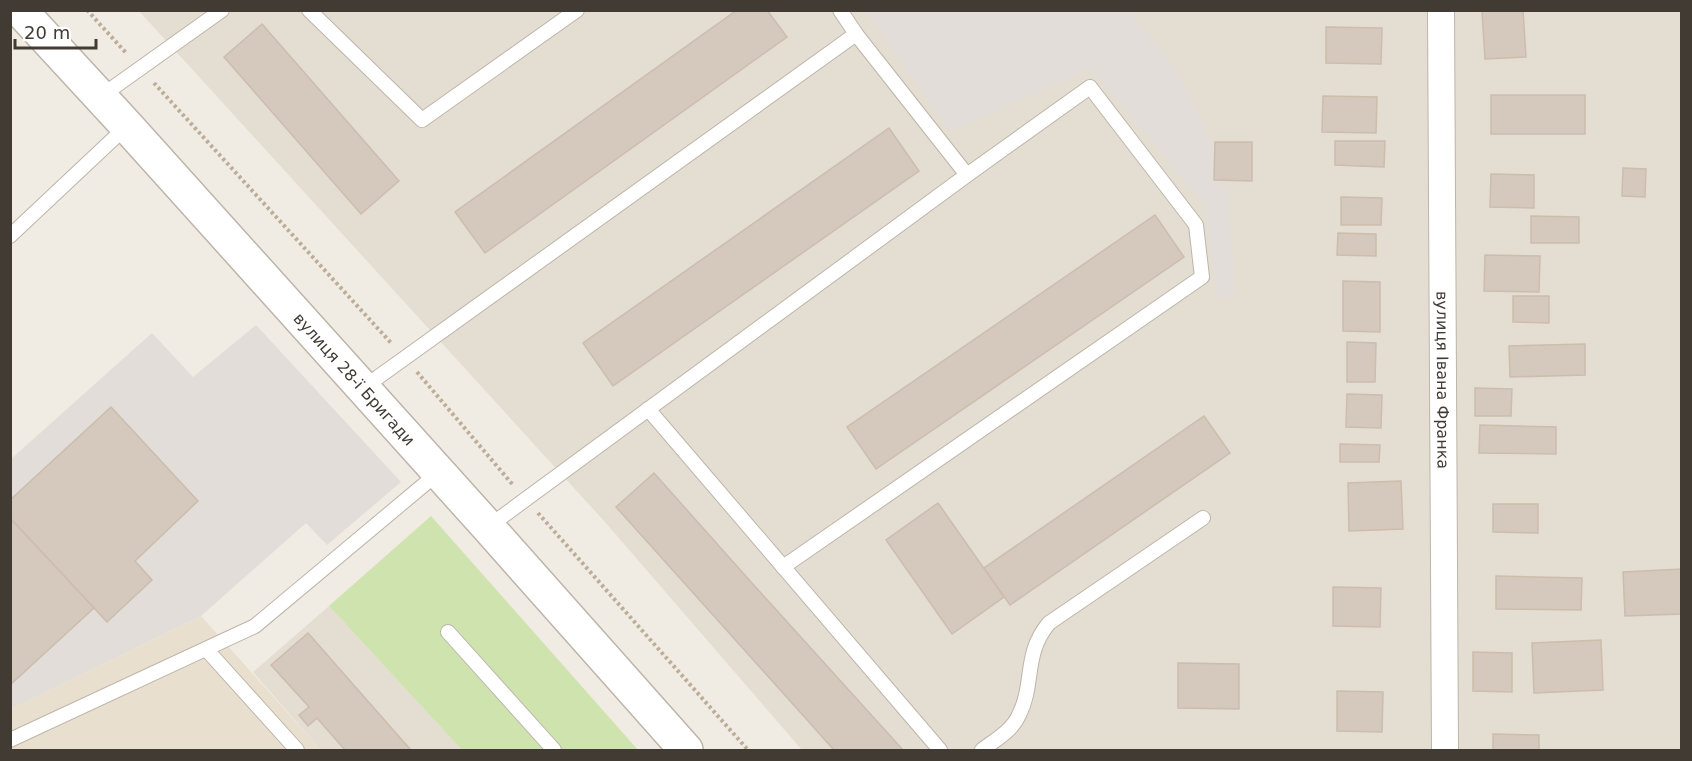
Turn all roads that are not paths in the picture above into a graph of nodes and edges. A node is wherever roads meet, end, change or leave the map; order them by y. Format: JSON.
{"nodes":[{"id":1,"x":20,"y":10,"type":"edge"},
{"id":2,"x":222,"y":10,"type":"edge"},
{"id":3,"x":309,"y":10,"type":"edge"},
{"id":4,"x":577,"y":10,"type":"edge"},
{"id":5,"x":840,"y":10,"type":"edge"},
{"id":6,"x":1441,"y":10,"type":"edge"},
{"id":7,"x":856,"y":34,"type":"junction"},
{"id":8,"x":100,"y":97,"type":"junction"},
{"id":9,"x":127,"y":126,"type":"junction"},
{"id":10,"x":967,"y":175,"type":"junction"},
{"id":11,"x":10,"y":236,"type":"edge"},
{"id":12,"x":363,"y":388,"type":"junction"},
{"id":13,"x":648,"y":409,"type":"junction"},
{"id":14,"x":438,"y":473,"type":"junction"},
{"id":15,"x":1203,"y":518,"type":"dead end"},
{"id":16,"x":488,"y":527,"type":"junction"},
{"id":17,"x":783,"y":567,"type":"junction"},
{"id":18,"x":448,"y":632,"type":"dead end"},
{"id":19,"x":206,"y":649,"type":"junction"},
{"id":20,"x":10,"y":740,"type":"edge"},
{"id":21,"x":297,"y":750,"type":"edge"},
{"id":22,"x":554,"y":750,"type":"edge"},
{"id":23,"x":686,"y":750,"type":"edge"},
{"id":24,"x":940,"y":750,"type":"edge"},
{"id":25,"x":982,"y":750,"type":"edge"},
{"id":26,"x":1445,"y":750,"type":"edge"}],
"edges":[{"from":1,"to":8,"type":"street","name":"вулиця 28-ї Бригади"},
{"from":2,"to":8,"type":"lane"},
{"from":3,"to":4,"type":"lane"},
{"from":5,"to":7,"type":"lane"},
{"from":6,"to":26,"type":"street","name":"вулиця Івана Франка"},
{"from":7,"to":10,"type":"lane"},
{"from":7,"to":12,"type":"lane"},
{"from":8,"to":9,"type":"street","name":"вулиця 28-ї Бригади"},
{"from":9,"to":11,"type":"lane"},
{"from":9,"to":12,"type":"street","name":"вулиця 28-ї Бригади"},
{"from":10,"to":13,"type":"lane"},
{"from":10,"to":17,"type":"lane"},
{"from":12,"to":14,"type":"street","name":"вулиця 28-ї Бригади"},
{"from":13,"to":16,"type":"lane"},
{"from":13,"to":17,"type":"lane"},
{"from":14,"to":16,"type":"street","name":"вулиця 28-ї Бригади"},
{"from":14,"to":19,"type":"lane"},
{"from":15,"to":25,"type":"lane"},
{"from":16,"to":23,"type":"street","name":"вулиця 28-ї Бригади"},
{"from":17,"to":24,"type":"lane"},
{"from":18,"to":22,"type":"lane"},
{"from":19,"to":20,"type":"lane"},
{"from":19,"to":21,"type":"lane"}]}
